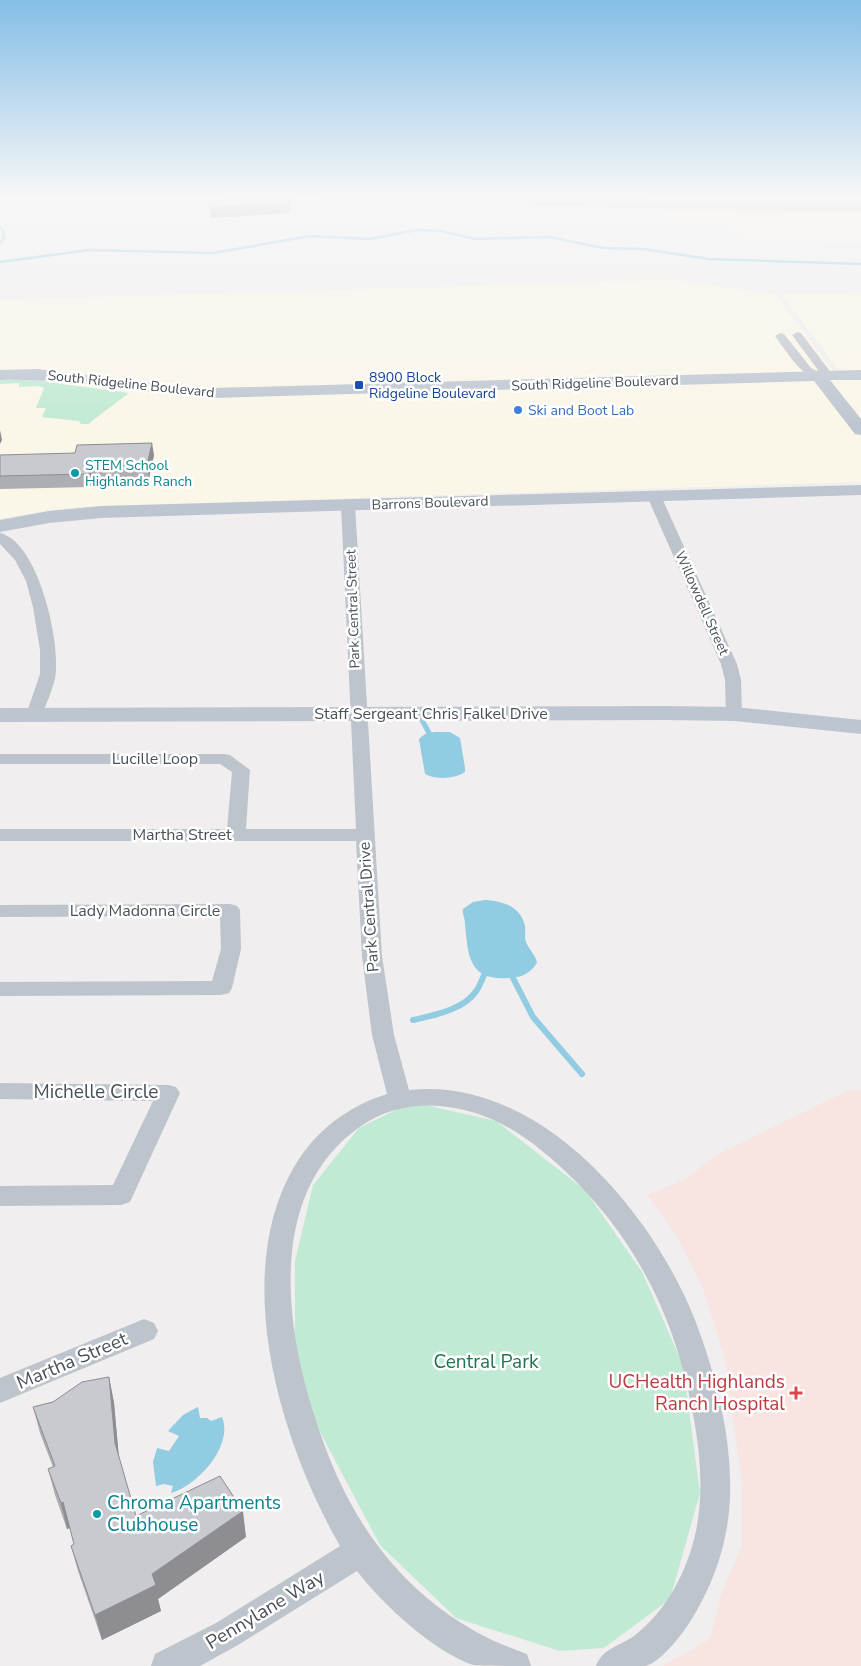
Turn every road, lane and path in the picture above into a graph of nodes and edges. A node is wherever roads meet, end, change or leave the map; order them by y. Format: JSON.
{"nodes":[{"id":1,"x":797,"y":335,"type":"dead end"},
{"id":2,"x":780,"y":336,"type":"dead end"},
{"id":3,"x":0,"y":375,"type":"edge"},
{"id":4,"x":861,"y":376,"type":"edge"},
{"id":5,"x":819,"y":377,"type":"junction"},
{"id":6,"x":861,"y":430,"type":"edge"},
{"id":7,"x":861,"y":490,"type":"edge"},
{"id":8,"x":654,"y":496,"type":"junction"},
{"id":9,"x":348,"y":505,"type":"junction"},
{"id":10,"x":0,"y":526,"type":"edge"},
{"id":11,"x":0,"y":537,"type":"edge"},
{"id":12,"x":34,"y":714,"type":"junction"},
{"id":13,"x":358,"y":714,"type":"junction"},
{"id":14,"x":734,"y":714,"type":"junction"},
{"id":15,"x":0,"y":715,"type":"edge"},
{"id":16,"x":861,"y":727,"type":"edge"},
{"id":17,"x":0,"y":760,"type":"edge"},
{"id":18,"x":0,"y":835,"type":"edge"},
{"id":19,"x":236,"y":835,"type":"junction"},
{"id":20,"x":365,"y":835,"type":"junction"},
{"id":21,"x":0,"y":911,"type":"edge"},
{"id":22,"x":0,"y":989,"type":"edge"},
{"id":23,"x":0,"y":1091,"type":"edge"},
{"id":24,"x":400,"y":1098,"type":"junction"},
{"id":25,"x":0,"y":1196,"type":"edge"},
{"id":26,"x":144,"y":1331,"type":"dead end"},
{"id":27,"x":0,"y":1391,"type":"edge"},
{"id":28,"x":361,"y":1551,"type":"junction"},
{"id":29,"x":167,"y":1666,"type":"edge"},
{"id":30,"x":515,"y":1666,"type":"edge"},
{"id":31,"x":612,"y":1666,"type":"edge"}],
"edges":[{"from":1,"to":5,"type":"street"},
{"from":2,"to":5,"type":"street"},
{"from":3,"to":5,"type":"street","name":"South Ridgeline Boulevard"},
{"from":4,"to":5,"type":"street","name":"South Ridgeline Boulevard"},
{"from":5,"to":6,"type":"street"},
{"from":7,"to":8,"type":"street","name":"Barrons Boulevard"},
{"from":8,"to":9,"type":"street","name":"Barrons Boulevard"},
{"from":8,"to":14,"type":"street","name":"Willowdell Street"},
{"from":9,"to":10,"type":"street","name":"Barrons Boulevard"},
{"from":9,"to":13,"type":"street","name":"Park Central Street"},
{"from":11,"to":12,"type":"street"},
{"from":12,"to":13,"type":"street","name":"Staff Sergeant Chris Falkel Drive"},
{"from":12,"to":15,"type":"street","name":"Staff Sergeant Chris Falkel Drive"},
{"from":13,"to":14,"type":"street","name":"Staff Sergeant Chris Falkel Drive"},
{"from":13,"to":20,"type":"street","name":"Park Central Drive"},
{"from":14,"to":16,"type":"street","name":"Staff Sergeant Chris Falkel Drive"},
{"from":17,"to":19,"type":"street","name":"Lucille Loop"},
{"from":18,"to":19,"type":"street","name":"Martha Street"},
{"from":19,"to":20,"type":"street","name":"Martha Street"},
{"from":20,"to":24,"type":"street","name":"Park Central Drive"},
{"from":21,"to":22,"type":"street","name":"Lady Madonna Circle"},
{"from":23,"to":25,"type":"street","name":"Michelle Circle"},
{"from":24,"to":28,"type":"street"},
{"from":24,"to":31,"type":"street"},
{"from":26,"to":27,"type":"street","name":"Martha Street"},
{"from":28,"to":29,"type":"street","name":"Pennylane Way"},
{"from":28,"to":30,"type":"street"}]}
